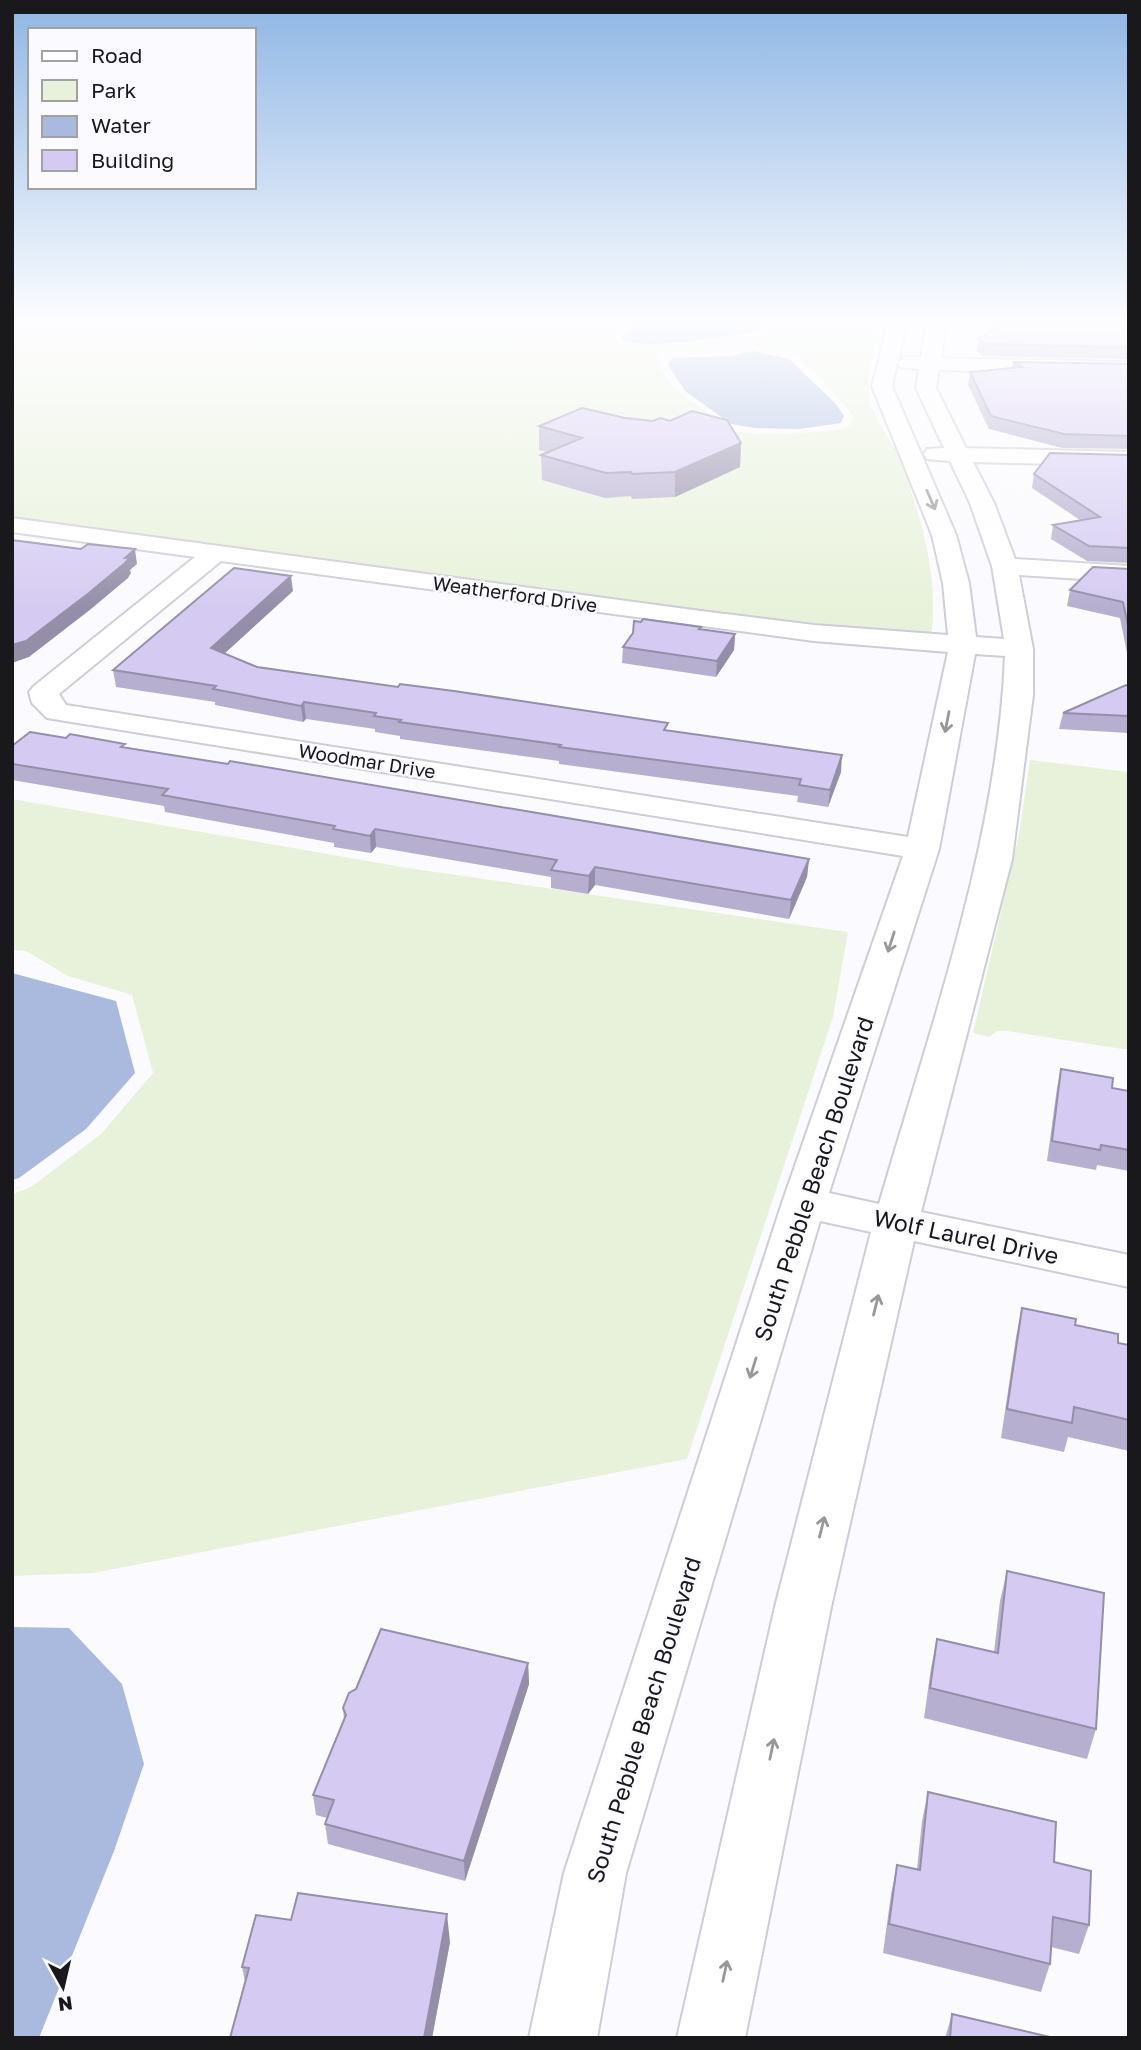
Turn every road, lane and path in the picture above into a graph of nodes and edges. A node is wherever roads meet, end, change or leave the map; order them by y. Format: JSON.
{"nodes":[{"id":1,"x":895,"y":418,"type":"edge"},
{"id":2,"x":940,"y":418,"type":"edge"},
{"id":3,"x":909,"y":453,"type":"junction"},
{"id":4,"x":958,"y":455,"type":"junction"},
{"id":5,"x":1129,"y":459,"type":"edge"},
{"id":6,"x":12,"y":524,"type":"edge"},
{"id":7,"x":217,"y":552,"type":"junction"},
{"id":8,"x":1005,"y":566,"type":"junction"},
{"id":9,"x":1129,"y":574,"type":"edge"},
{"id":10,"x":963,"y":645,"type":"junction"},
{"id":11,"x":1019,"y":649,"type":"junction"},
{"id":12,"x":922,"y":849,"type":"junction"},
{"id":13,"x":804,"y":1203,"type":"junction"},
{"id":14,"x":896,"y":1222,"type":"junction"},
{"id":15,"x":1129,"y":1270,"type":"edge"},
{"id":16,"x":563,"y":2038,"type":"edge"},
{"id":17,"x":711,"y":2038,"type":"edge"}],
"edges":[{"from":1,"to":3,"type":"street","name":"South Pebble Beach Boulevard"},
{"from":2,"to":4,"type":"street"},
{"from":3,"to":4,"type":"street"},
{"from":3,"to":10,"type":"street","name":"South Pebble Beach Boulevard","one_way":true},
{"from":4,"to":5,"type":"street"},
{"from":4,"to":8,"type":"street"},
{"from":6,"to":7,"type":"street","name":"Weatherford Drive"},
{"from":7,"to":10,"type":"street","name":"Weatherford Drive"},
{"from":7,"to":12,"type":"street","name":"Woodmar Drive"},
{"from":8,"to":9,"type":"street"},
{"from":8,"to":11,"type":"street"},
{"from":10,"to":11,"type":"street","name":"Weatherford Drive"},
{"from":10,"to":12,"type":"street","name":"South Pebble Beach Boulevard","one_way":true},
{"from":11,"to":14,"type":"street"},
{"from":12,"to":13,"type":"street","name":"South Pebble Beach Boulevard","one_way":true},
{"from":13,"to":14,"type":"street","name":"Wolf Laurel Drive"},
{"from":13,"to":16,"type":"street","name":"South Pebble Beach Boulevard","one_way":true},
{"from":14,"to":15,"type":"street","name":"Wolf Laurel Drive"},
{"from":17,"to":14,"type":"street","one_way":true}]}
